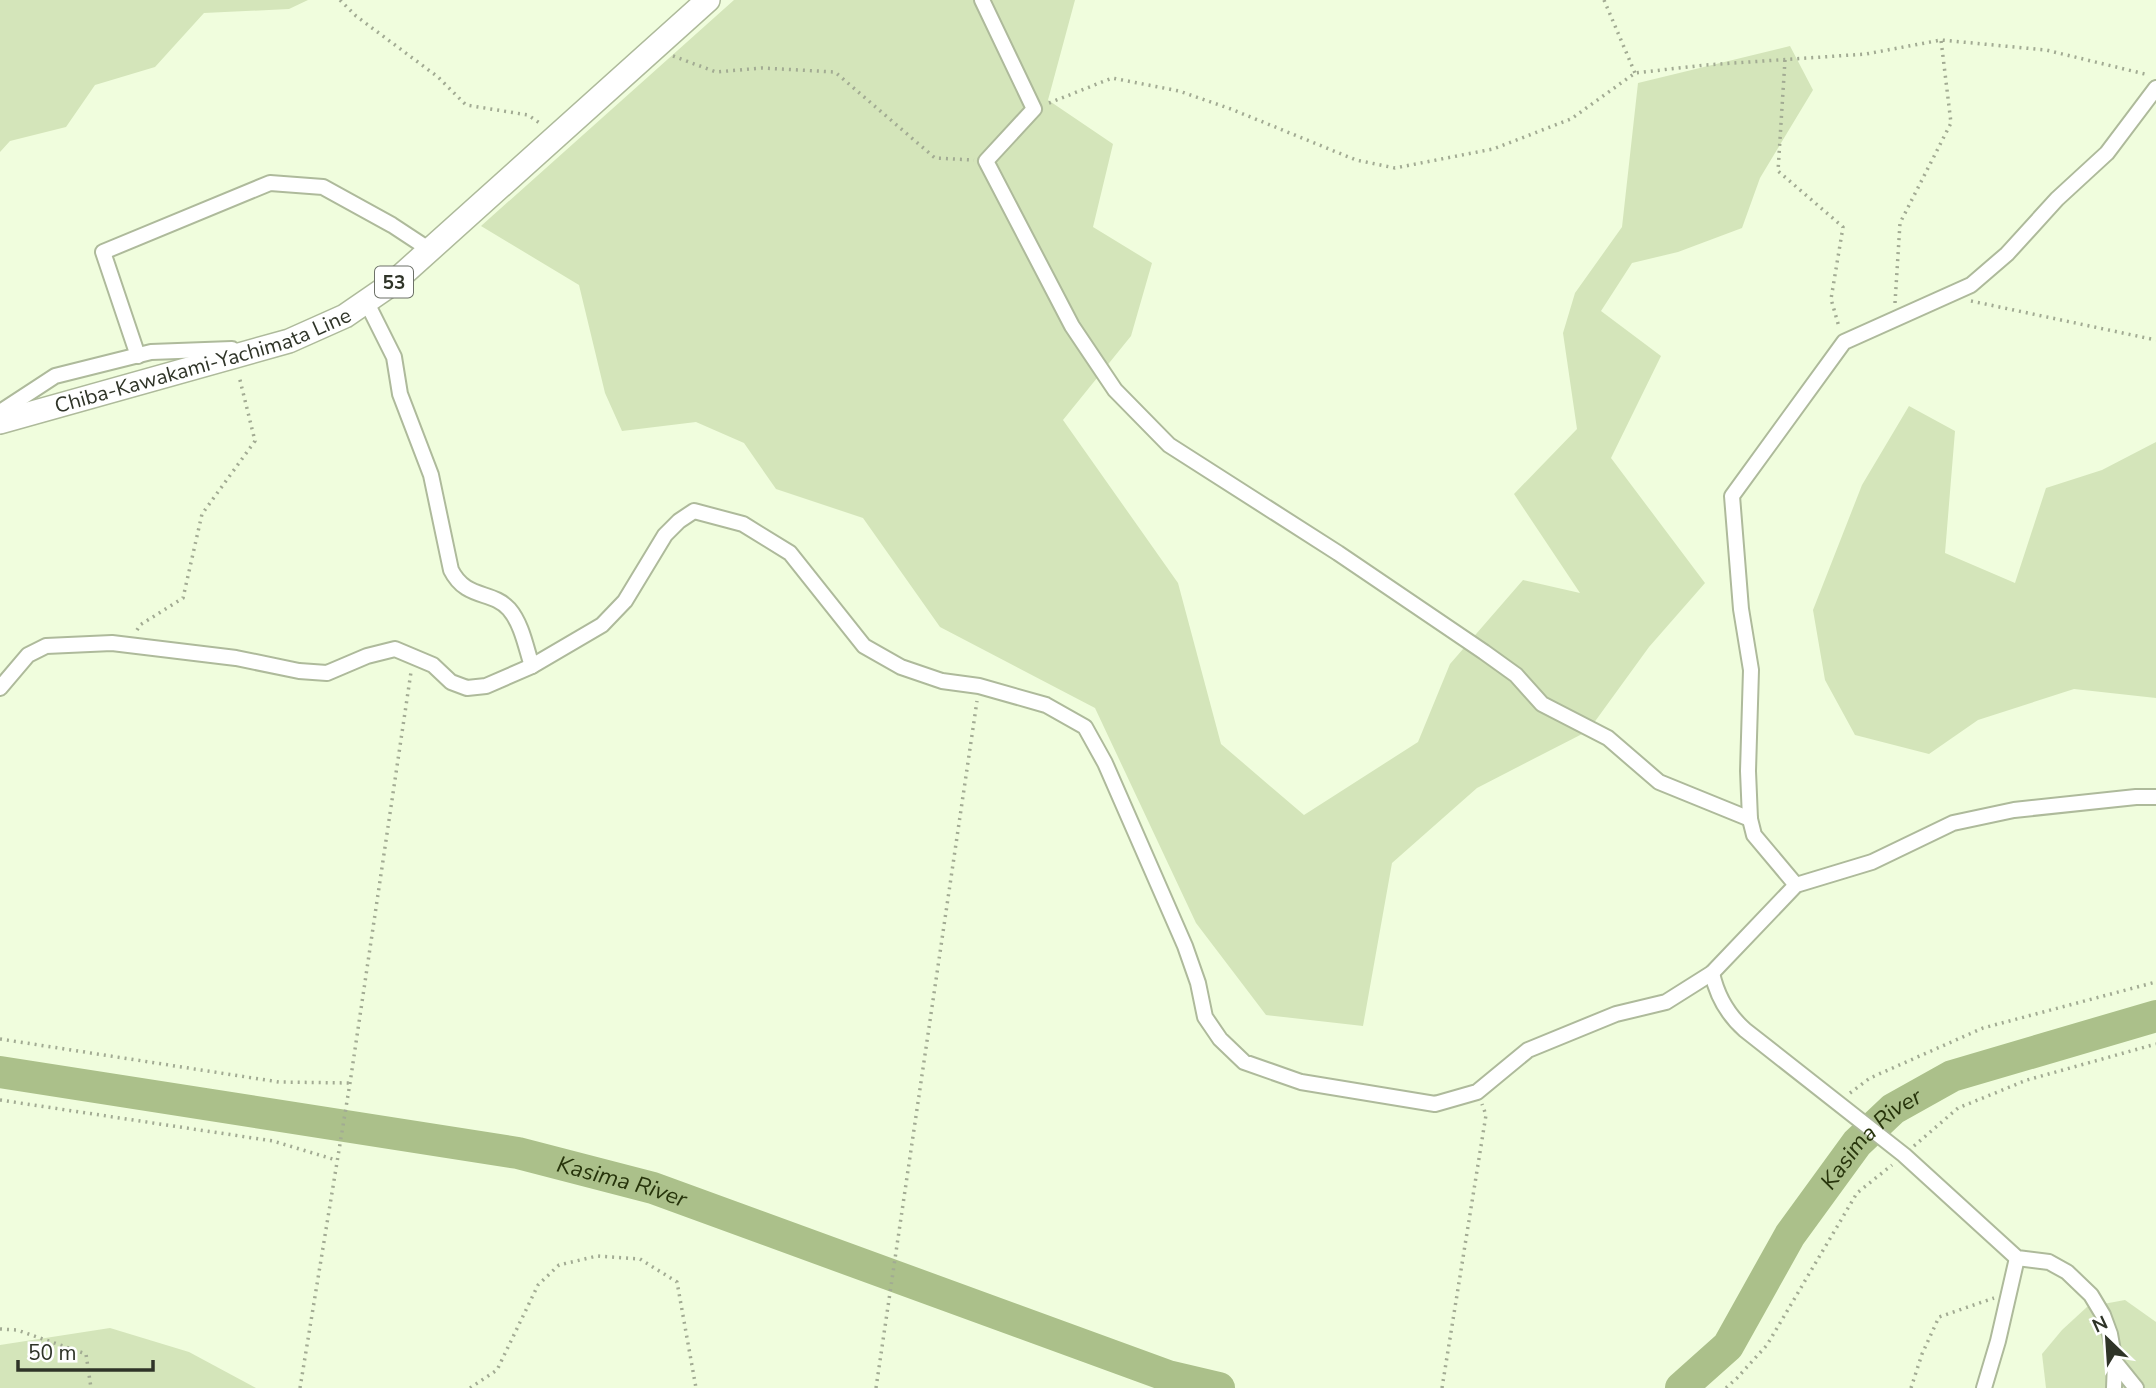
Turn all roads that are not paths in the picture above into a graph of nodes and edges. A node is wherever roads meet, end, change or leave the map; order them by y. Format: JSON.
{"nodes":[{"id":1,"x":708,"y":0,"type":"edge"},
{"id":2,"x":982,"y":0,"type":"edge"},
{"id":3,"x":2156,"y":88,"type":"edge"},
{"id":4,"x":430,"y":250,"type":"junction"},
{"id":5,"x":367,"y":303,"type":"junction"},
{"id":6,"x":264,"y":348,"type":"junction"},
{"id":7,"x":138,"y":356,"type":"junction"},
{"id":8,"x":0,"y":412,"type":"edge"},
{"id":9,"x":0,"y":422,"type":"edge"},
{"id":10,"x":532,"y":666,"type":"junction"},
{"id":11,"x":0,"y":688,"type":"edge"},
{"id":12,"x":2156,"y":797,"type":"edge"},
{"id":13,"x":1750,"y":819,"type":"junction"},
{"id":14,"x":1796,"y":885,"type":"junction"},
{"id":15,"x":1712,"y":973,"type":"junction"},
{"id":16,"x":2017,"y":1258,"type":"junction"},
{"id":17,"x":2115,"y":1362,"type":"junction"},
{"id":18,"x":1983,"y":1388,"type":"edge"},
{"id":19,"x":2114,"y":1388,"type":"edge"},
{"id":20,"x":2136,"y":1388,"type":"edge"}],
"edges":[{"from":1,"to":4,"type":"main road","name":"Chiba-Kawakami-Yachimata Line","number":"53"},
{"from":2,"to":13,"type":"street"},
{"from":3,"to":13,"type":"street"},
{"from":4,"to":5,"type":"main road","name":"Chiba-Kawakami-Yachimata Line","number":"53"},
{"from":4,"to":7,"type":"street"},
{"from":5,"to":6,"type":"main road","name":"Chiba-Kawakami-Yachimata Line","number":"53"},
{"from":5,"to":10,"type":"street"},
{"from":6,"to":7,"type":"street"},
{"from":6,"to":9,"type":"main road","name":"Chiba-Kawakami-Yachimata Line","number":"53"},
{"from":7,"to":8,"type":"street"},
{"from":10,"to":11,"type":"street"},
{"from":10,"to":15,"type":"street"},
{"from":12,"to":14,"type":"street"},
{"from":13,"to":14,"type":"street"},
{"from":14,"to":15,"type":"street"},
{"from":15,"to":16,"type":"street"},
{"from":16,"to":17,"type":"street"},
{"from":16,"to":18,"type":"street"},
{"from":17,"to":19,"type":"street"},
{"from":17,"to":20,"type":"street"}]}
